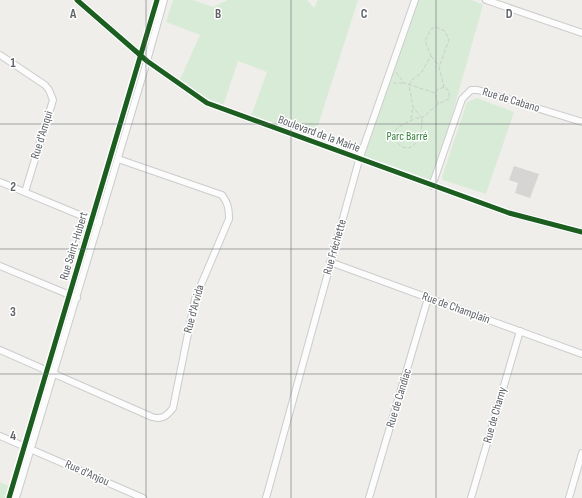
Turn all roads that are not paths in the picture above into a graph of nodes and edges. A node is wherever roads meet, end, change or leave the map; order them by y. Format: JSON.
{"nodes":[{"id":1,"x":77,"y":0,"type":"edge"},
{"id":2,"x":164,"y":0,"type":"edge"},
{"id":3,"x":415,"y":0,"type":"edge"},
{"id":4,"x":486,"y":0,"type":"edge"},
{"id":5,"x":582,"y":33,"type":"edge"},
{"id":6,"x":0,"y":55,"type":"edge"},
{"id":7,"x":147,"y":61,"type":"junction"},
{"id":8,"x":582,"y":122,"type":"edge"},
{"id":9,"x":118,"y":159,"type":"junction"},
{"id":10,"x":359,"y":160,"type":"junction"},
{"id":11,"x":0,"y":182,"type":"edge"},
{"id":12,"x":432,"y":186,"type":"junction"},
{"id":13,"x":25,"y":192,"type":"junction"},
{"id":14,"x":99,"y":224,"type":"junction"},
{"id":15,"x":582,"y":232,"type":"edge"},
{"id":16,"x":330,"y":262,"type":"junction"},
{"id":17,"x":0,"y":266,"type":"edge"},
{"id":18,"x":77,"y":298,"type":"junction"},
{"id":19,"x":428,"y":298,"type":"junction"},
{"id":20,"x":520,"y":331,"type":"junction"},
{"id":21,"x":0,"y":350,"type":"edge"},
{"id":22,"x":582,"y":354,"type":"edge"},
{"id":23,"x":55,"y":373,"type":"junction"},
{"id":24,"x":0,"y":436,"type":"edge"},
{"id":25,"x":32,"y":449,"type":"junction"},
{"id":26,"x":582,"y":454,"type":"edge"},
{"id":27,"x":16,"y":498,"type":"edge"},
{"id":28,"x":143,"y":498,"type":"edge"},
{"id":29,"x":266,"y":498,"type":"edge"},
{"id":30,"x":369,"y":498,"type":"edge"},
{"id":31,"x":470,"y":498,"type":"edge"},
{"id":32,"x":569,"y":498,"type":"edge"}],
"edges":[{"from":1,"to":7,"type":"street","name":"Boulevard de la Mairie"},
{"from":2,"to":7,"type":"street","name":"Rue Saint-Hubert"},
{"from":3,"to":10,"type":"street","name":"Rue Fréchette"},
{"from":4,"to":5,"type":"street"},
{"from":6,"to":13,"type":"street","name":"Rue d'Amqui"},
{"from":7,"to":9,"type":"street","name":"Rue Saint-Hubert"},
{"from":7,"to":10,"type":"street","name":"Boulevard de la Mairie"},
{"from":8,"to":12,"type":"street","name":"Rue de Cabano"},
{"from":9,"to":14,"type":"street","name":"Rue Saint-Hubert"},
{"from":9,"to":23,"type":"street","name":"Rue d'Arvida"},
{"from":10,"to":12,"type":"street","name":"Boulevard de la Mairie"},
{"from":10,"to":16,"type":"street","name":"Rue Fréchette"},
{"from":11,"to":13,"type":"street"},
{"from":12,"to":15,"type":"street","name":"Boulevard de la Mairie"},
{"from":13,"to":14,"type":"street"},
{"from":14,"to":18,"type":"street","name":"Rue Saint-Hubert"},
{"from":16,"to":19,"type":"street","name":"Rue de Champlain"},
{"from":16,"to":29,"type":"street","name":"Rue Fréchette"},
{"from":17,"to":18,"type":"street"},
{"from":18,"to":23,"type":"street","name":"Rue Saint-Hubert"},
{"from":19,"to":20,"type":"street","name":"Rue de Champlain"},
{"from":19,"to":30,"type":"street","name":"Rue de Candiac"},
{"from":20,"to":22,"type":"street","name":"Rue de Champlain"},
{"from":20,"to":31,"type":"street","name":"Rue de Charny"},
{"from":21,"to":23,"type":"street"},
{"from":23,"to":25,"type":"street","name":"Rue Saint-Hubert"},
{"from":24,"to":25,"type":"street","name":"Rue d'Anjou"},
{"from":25,"to":27,"type":"street","name":"Rue Saint-Hubert"},
{"from":25,"to":28,"type":"street","name":"Rue d'Anjou"},
{"from":26,"to":32,"type":"street"}]}
